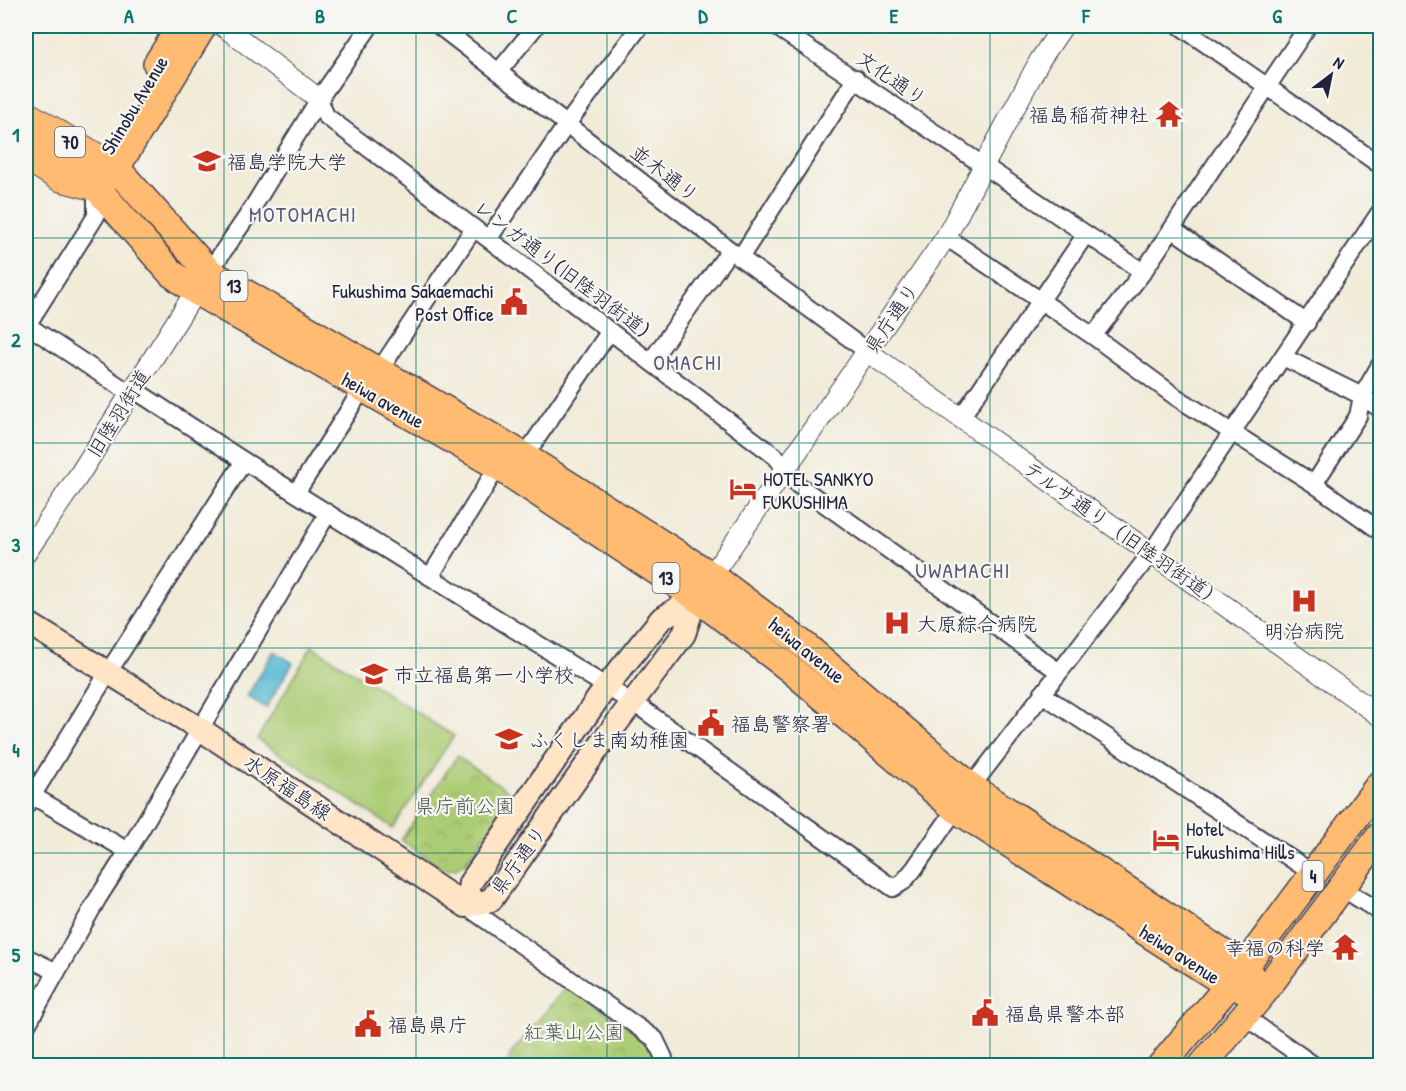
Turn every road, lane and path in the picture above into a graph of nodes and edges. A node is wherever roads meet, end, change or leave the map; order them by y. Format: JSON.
{"nodes":[{"id":1,"x":181,"y":26,"type":"edge"},
{"id":2,"x":203,"y":26,"type":"edge"},
{"id":3,"x":223,"y":26,"type":"edge"},
{"id":4,"x":370,"y":26,"type":"edge"},
{"id":5,"x":439,"y":26,"type":"edge"},
{"id":6,"x":536,"y":26,"type":"edge"},
{"id":7,"x":640,"y":26,"type":"edge"},
{"id":8,"x":1063,"y":26,"type":"edge"},
{"id":9,"x":1180,"y":26,"type":"edge"},
{"id":10,"x":1308,"y":26,"type":"edge"},
{"id":11,"x":781,"y":27,"type":"edge"},
{"id":12,"x":1198,"y":31,"type":"edge"},
{"id":13,"x":499,"y":71,"type":"junction"},
{"id":14,"x":856,"y":78,"type":"junction"},
{"id":15,"x":1267,"y":85,"type":"junction"},
{"id":16,"x":26,"y":95,"type":"edge"},
{"id":17,"x":320,"y":99,"type":"junction"},
{"id":18,"x":26,"y":114,"type":"edge"},
{"id":19,"x":567,"y":124,"type":"junction"},
{"id":20,"x":26,"y":136,"type":"edge"},
{"id":21,"x":26,"y":157,"type":"edge"},
{"id":22,"x":108,"y":163,"type":"junction"},
{"id":23,"x":1380,"y":165,"type":"edge"},
{"id":24,"x":984,"y":168,"type":"junction"},
{"id":25,"x":96,"y":187,"type":"junction"},
{"id":26,"x":1380,"y":212,"type":"edge"},
{"id":27,"x":474,"y":228,"type":"junction"},
{"id":28,"x":1172,"y":230,"type":"junction"},
{"id":29,"x":1086,"y":234,"type":"junction"},
{"id":30,"x":946,"y":237,"type":"junction"},
{"id":31,"x":489,"y":238,"type":"junction"},
{"id":32,"x":735,"y":254,"type":"junction"},
{"id":33,"x":1143,"y":272,"type":"junction"},
{"id":34,"x":202,"y":281,"type":"junction"},
{"id":35,"x":1040,"y":300,"type":"junction"},
{"id":36,"x":1307,"y":323,"type":"junction"},
{"id":37,"x":26,"y":326,"type":"edge"},
{"id":38,"x":610,"y":331,"type":"junction"},
{"id":39,"x":1093,"y":336,"type":"junction"},
{"id":40,"x":868,"y":352,"type":"junction"},
{"id":41,"x":1283,"y":357,"type":"junction"},
{"id":42,"x":651,"y":361,"type":"junction"},
{"id":43,"x":1380,"y":365,"type":"edge"},
{"id":44,"x":371,"y":380,"type":"junction"},
{"id":45,"x":132,"y":392,"type":"junction"},
{"id":46,"x":1362,"y":396,"type":"junction"},
{"id":47,"x":1380,"y":409,"type":"edge"},
{"id":48,"x":960,"y":419,"type":"junction"},
{"id":49,"x":1231,"y":432,"type":"junction"},
{"id":50,"x":524,"y":457,"type":"junction"},
{"id":51,"x":244,"y":461,"type":"junction"},
{"id":52,"x":498,"y":466,"type":"junction"},
{"id":53,"x":784,"y":468,"type":"junction"},
{"id":54,"x":1314,"y":484,"type":"junction"},
{"id":55,"x":296,"y":493,"type":"junction"},
{"id":56,"x":328,"y":513,"type":"junction"},
{"id":57,"x":1380,"y":531,"type":"edge"},
{"id":58,"x":1151,"y":552,"type":"junction"},
{"id":59,"x":26,"y":553,"type":"edge"},
{"id":60,"x":712,"y":576,"type":"junction"},
{"id":61,"x":430,"y":577,"type":"junction"},
{"id":62,"x":696,"y":597,"type":"junction"},
{"id":63,"x":26,"y":622,"type":"edge"},
{"id":64,"x":109,"y":671,"type":"junction"},
{"id":65,"x":1059,"y":672,"type":"junction"},
{"id":66,"x":606,"y":687,"type":"junction"},
{"id":67,"x":1042,"y":694,"type":"junction"},
{"id":68,"x":632,"y":703,"type":"junction"},
{"id":69,"x":1380,"y":716,"type":"edge"},
{"id":70,"x":200,"y":729,"type":"junction"},
{"id":71,"x":1380,"y":784,"type":"edge"},
{"id":72,"x":971,"y":787,"type":"junction"},
{"id":73,"x":28,"y":798,"type":"edge"},
{"id":74,"x":956,"y":809,"type":"junction"},
{"id":75,"x":1380,"y":836,"type":"edge"},
{"id":76,"x":128,"y":851,"type":"junction"},
{"id":77,"x":1314,"y":874,"type":"junction"},
{"id":78,"x":1342,"y":888,"type":"junction"},
{"id":79,"x":466,"y":906,"type":"junction"},
{"id":80,"x":1380,"y":912,"type":"edge"},
{"id":81,"x":26,"y":957,"type":"edge"},
{"id":82,"x":57,"y":972,"type":"junction"},
{"id":83,"x":1236,"y":976,"type":"junction"},
{"id":84,"x":1263,"y":993,"type":"junction"},
{"id":85,"x":1244,"y":1016,"type":"junction"},
{"id":86,"x":26,"y":1027,"type":"edge"},
{"id":87,"x":663,"y":1065,"type":"edge"},
{"id":88,"x":1161,"y":1065,"type":"edge"},
{"id":89,"x":1202,"y":1065,"type":"edge"},
{"id":90,"x":1315,"y":1065,"type":"edge"}],
"edges":[{"from":1,"to":22,"type":"highway","name":"Shinobu Avenue"},
{"from":2,"to":22,"type":"highway","name":"Shinobu Avenue"},
{"from":3,"to":17,"type":"street"},
{"from":4,"to":17,"type":"street"},
{"from":5,"to":13,"type":"street","name":"並木通り"},
{"from":6,"to":13,"type":"street"},
{"from":7,"to":19,"type":"street"},
{"from":8,"to":24,"type":"street","name":"県庁通り"},
{"from":9,"to":12,"type":"street"},
{"from":10,"to":15,"type":"street"},
{"from":11,"to":14,"type":"street","name":"文化通り"},
{"from":12,"to":15,"type":"street"},
{"from":13,"to":19,"type":"street","name":"並木通り"},
{"from":14,"to":24,"type":"street","name":"文化通り"},
{"from":14,"to":32,"type":"street"},
{"from":15,"to":23,"type":"street"},
{"from":15,"to":28,"type":"street"},
{"from":16,"to":22,"type":"main road"},
{"from":17,"to":27,"type":"street","name":"レンガ通り(旧陸羽街道)"},
{"from":17,"to":34,"type":"street"},
{"from":18,"to":22,"type":"main road","number":"70"},
{"from":19,"to":31,"type":"street"},
{"from":19,"to":32,"type":"street","name":"並木通り"},
{"from":20,"to":25,"type":"main road","number":"70"},
{"from":21,"to":25,"type":"main road"},
{"from":22,"to":25,"type":"highway","name":"Shinobu Avenue"},
{"from":22,"to":34,"type":"highway","name":"heiwa avenue","number":"13"},
{"from":24,"to":29,"type":"street","name":"文化通り"},
{"from":24,"to":30,"type":"street","name":"県庁通り"},
{"from":25,"to":34,"type":"highway","name":"heiwa avenue","number":"13"},
{"from":25,"to":37,"type":"street"},
{"from":26,"to":36,"type":"street"},
{"from":27,"to":31,"type":"street","name":"レンガ通り(旧陸羽街道)"},
{"from":27,"to":44,"type":"street"},
{"from":28,"to":33,"type":"street"},
{"from":28,"to":36,"type":"street"},
{"from":29,"to":33,"type":"street","name":"文化通り"},
{"from":29,"to":35,"type":"street"},
{"from":30,"to":35,"type":"street"},
{"from":30,"to":40,"type":"street","name":"県庁通り"},
{"from":31,"to":38,"type":"street","name":"レンガ通り(旧陸羽街道)"},
{"from":32,"to":40,"type":"street","name":"並木通り"},
{"from":32,"to":42,"type":"street"},
{"from":33,"to":39,"type":"street"},
{"from":34,"to":44,"type":"highway","name":"heiwa avenue","number":"13"},
{"from":34,"to":45,"type":"street","name":"旧陸羽街道"},
{"from":35,"to":39,"type":"street"},
{"from":35,"to":48,"type":"street"},
{"from":36,"to":41,"type":"street"},
{"from":37,"to":45,"type":"street"},
{"from":38,"to":42,"type":"street","name":"レンガ通り(旧陸羽街道)"},
{"from":38,"to":50,"type":"street"},
{"from":39,"to":49,"type":"street"},
{"from":40,"to":48,"type":"street","name":"テルサ通り（旧陸羽街道）"},
{"from":40,"to":53,"type":"street","name":"県庁通り"},
{"from":41,"to":46,"type":"street"},
{"from":41,"to":49,"type":"street"},
{"from":42,"to":53,"type":"street","name":"レンガ通り(旧陸羽街道)"},
{"from":43,"to":46,"type":"street"},
{"from":44,"to":50,"type":"highway","name":"heiwa avenue","number":"13"},
{"from":44,"to":52,"type":"highway","name":"heiwa avenue","number":"13"},
{"from":44,"to":55,"type":"street"},
{"from":45,"to":51,"type":"street"},
{"from":45,"to":59,"type":"street","name":"旧陸羽街道"},
{"from":46,"to":47,"type":"street"},
{"from":46,"to":54,"type":"street"},
{"from":48,"to":58,"type":"street","name":"テルサ通り（旧陸羽街道）"},
{"from":49,"to":54,"type":"street"},
{"from":49,"to":58,"type":"street"},
{"from":50,"to":60,"type":"highway","name":"heiwa avenue","number":"13"},
{"from":51,"to":55,"type":"street"},
{"from":51,"to":64,"type":"street"},
{"from":52,"to":61,"type":"street"},
{"from":52,"to":62,"type":"highway","name":"heiwa avenue","number":"13"},
{"from":53,"to":60,"type":"street","name":"県庁通り"},
{"from":53,"to":65,"type":"street","name":"レンガ通り(旧陸羽街道)"},
{"from":54,"to":57,"type":"street"},
{"from":55,"to":56,"type":"street"},
{"from":56,"to":61,"type":"street"},
{"from":56,"to":70,"type":"street"},
{"from":58,"to":65,"type":"street"},
{"from":58,"to":69,"type":"street","name":"テルサ通り（旧陸羽街道）"},
{"from":60,"to":62,"type":"street","name":"県庁通り"},
{"from":60,"to":72,"type":"highway","name":"heiwa avenue","number":"13"},
{"from":61,"to":66,"type":"street"},
{"from":62,"to":66,"type":"main road","name":"県庁通り"},
{"from":62,"to":68,"type":"main road","name":"県庁通り"},
{"from":62,"to":74,"type":"highway","name":"heiwa avenue","number":"13"},
{"from":63,"to":64,"type":"main road","name":"水原福島線"},
{"from":64,"to":70,"type":"main road","name":"水原福島線"},
{"from":64,"to":73,"type":"street"},
{"from":65,"to":67,"type":"street"},
{"from":66,"to":68,"type":"street"},
{"from":66,"to":79,"type":"main road","name":"県庁通り"},
{"from":67,"to":72,"type":"street"},
{"from":67,"to":77,"type":"street"},
{"from":68,"to":74,"type":"street"},
{"from":68,"to":79,"type":"main road","name":"県庁通り"},
{"from":70,"to":76,"type":"street"},
{"from":70,"to":79,"type":"main road","name":"水原福島線"},
{"from":71,"to":77,"type":"highway","number":"4"},
{"from":72,"to":74,"type":"street"},
{"from":72,"to":83,"type":"highway","name":"heiwa avenue","number":"13"},
{"from":73,"to":76,"type":"street"},
{"from":74,"to":83,"type":"highway","name":"heiwa avenue","number":"13"},
{"from":75,"to":78,"type":"highway","number":"4"},
{"from":76,"to":82,"type":"street"},
{"from":77,"to":83,"type":"highway","number":"4"},
{"from":78,"to":80,"type":"street"},
{"from":78,"to":84,"type":"highway","number":"4"},
{"from":79,"to":87,"type":"street"},
{"from":81,"to":82,"type":"street"},
{"from":82,"to":86,"type":"street"},
{"from":83,"to":84,"type":"highway","name":"heiwa avenue","number":"13"},
{"from":83,"to":88,"type":"highway","number":"4"},
{"from":84,"to":85,"type":"highway","number":"4"},
{"from":85,"to":89,"type":"highway","number":"4"},
{"from":85,"to":90,"type":"street"}]}
